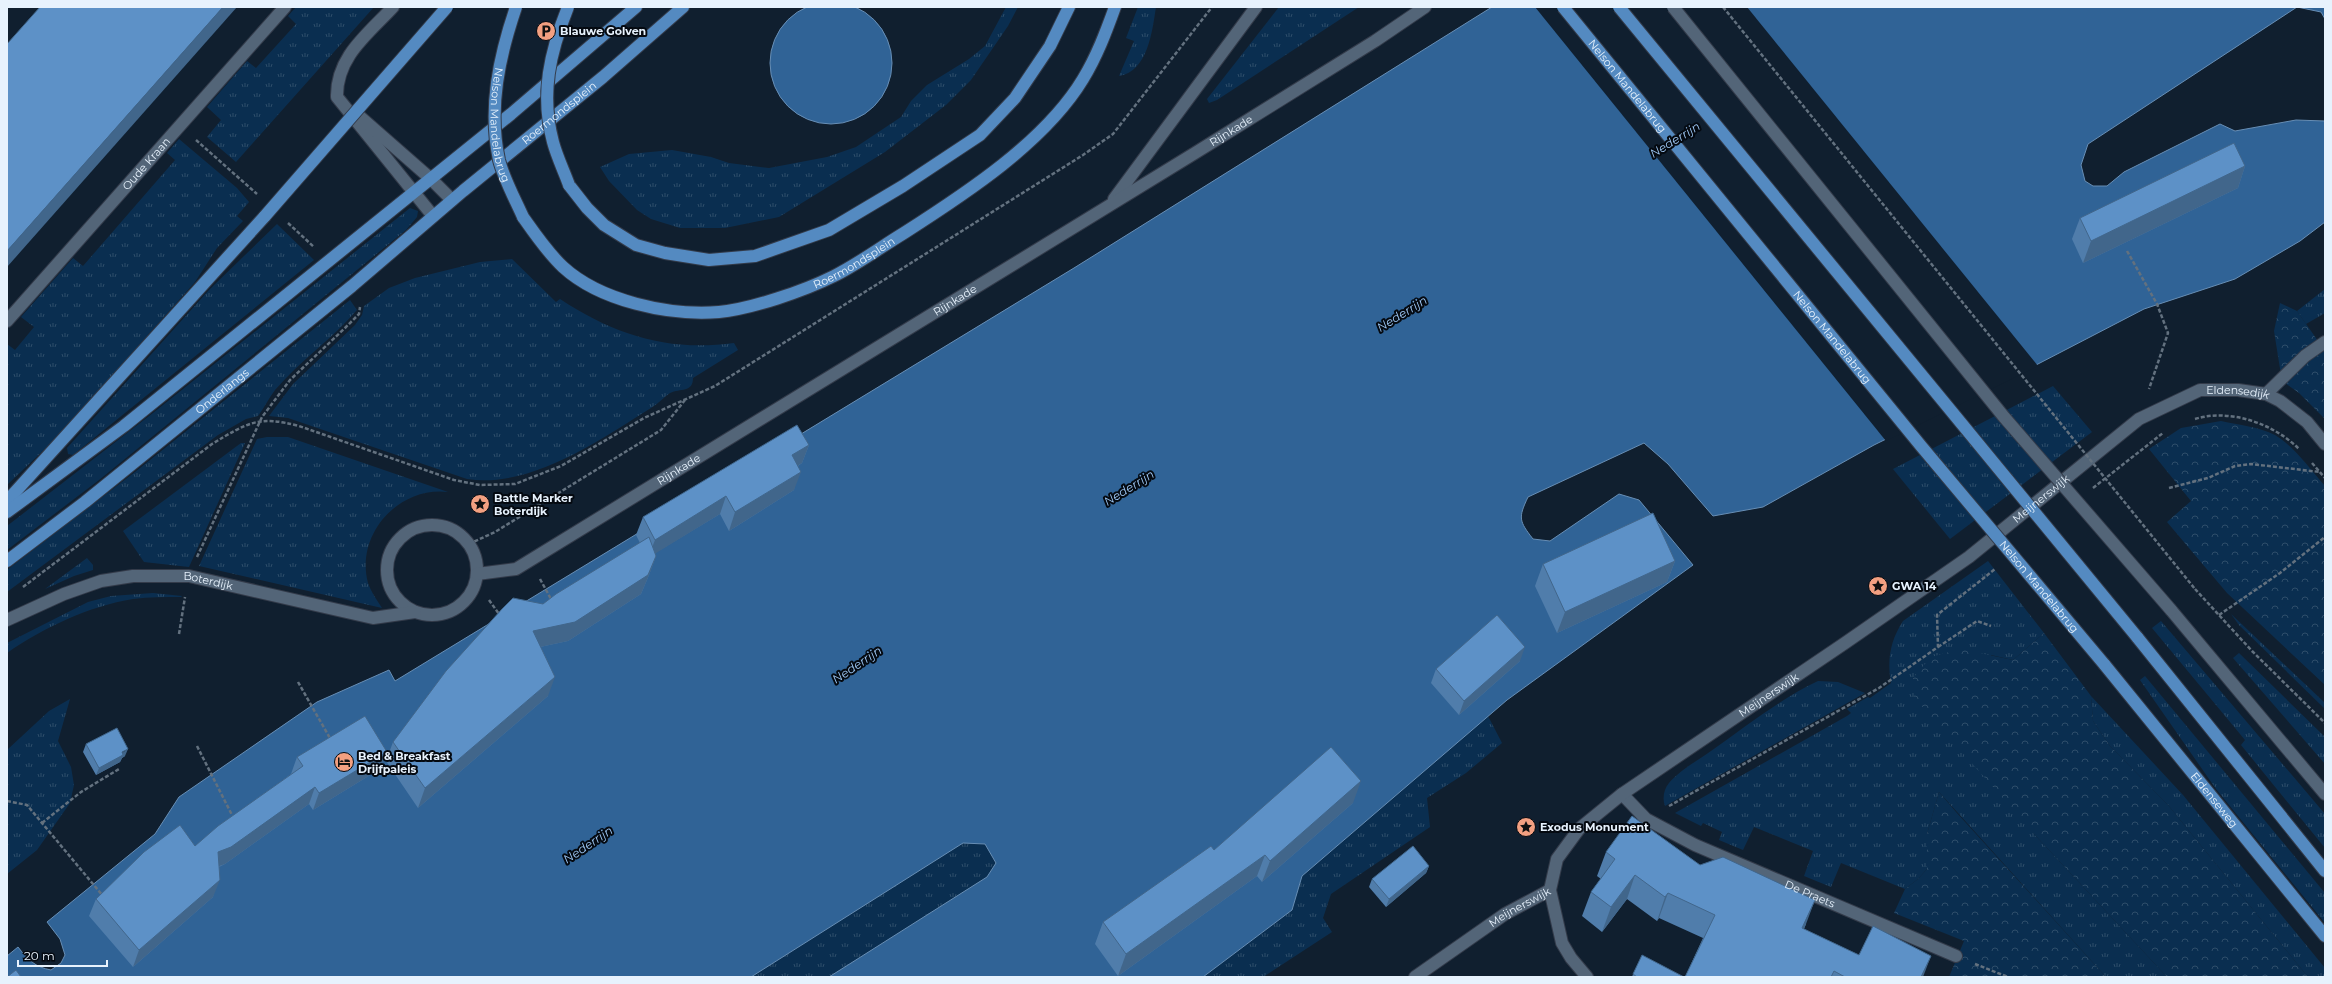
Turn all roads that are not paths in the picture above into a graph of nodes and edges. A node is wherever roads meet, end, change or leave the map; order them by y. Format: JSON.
{"nodes":[{"id":1,"x":285,"y":7,"type":"edge"},
{"id":2,"x":393,"y":7,"type":"edge"},
{"id":3,"x":448,"y":7,"type":"edge"},
{"id":4,"x":516,"y":7,"type":"edge"},
{"id":5,"x":568,"y":7,"type":"edge"},
{"id":6,"x":636,"y":7,"type":"edge"},
{"id":7,"x":683,"y":7,"type":"edge"},
{"id":8,"x":1069,"y":7,"type":"edge"},
{"id":9,"x":1115,"y":7,"type":"edge"},
{"id":10,"x":1256,"y":7,"type":"edge"},
{"id":11,"x":1425,"y":7,"type":"edge"},
{"id":12,"x":1564,"y":7,"type":"edge"},
{"id":13,"x":1619,"y":7,"type":"edge"},
{"id":14,"x":1673,"y":7,"type":"edge"},
{"id":15,"x":337,"y":97,"type":"junction"},
{"id":16,"x":431,"y":179,"type":"junction"},
{"id":17,"x":413,"y":194,"type":"junction"},
{"id":18,"x":452,"y":200,"type":"junction"},
{"id":19,"x":1110,"y":205,"type":"junction"},
{"id":20,"x":433,"y":216,"type":"junction"},
{"id":21,"x":523,"y":217,"type":"joint"},
{"id":22,"x":7,"y":321,"type":"edge"},
{"id":23,"x":2325,"y":342,"type":"edge"},
{"id":24,"x":2266,"y":394,"type":"junction"},
{"id":25,"x":2139,"y":419,"type":"joint"},
{"id":26,"x":2325,"y":444,"type":"edge"},
{"id":27,"x":7,"y":501,"type":"edge"},
{"id":28,"x":7,"y":512,"type":"edge"},
{"id":29,"x":7,"y":561,"type":"edge"},
{"id":30,"x":477,"y":574,"type":"junction"},
{"id":31,"x":415,"y":612,"type":"junction"},
{"id":32,"x":7,"y":620,"type":"edge"},
{"id":33,"x":2104,"y":664,"type":"joint"},
{"id":34,"x":1622,"y":794,"type":"junction"},
{"id":35,"x":2325,"y":794,"type":"edge"},
{"id":36,"x":2325,"y":872,"type":"edge"},
{"id":37,"x":1550,"y":890,"type":"junction"},
{"id":38,"x":2325,"y":936,"type":"edge"},
{"id":39,"x":1956,"y":956,"type":"road end"},
{"id":40,"x":1414,"y":977,"type":"edge"},
{"id":41,"x":1587,"y":977,"type":"edge"}],
"edges":[{"from":1,"to":22,"type":"street","name":"Oude Kraan"},
{"from":2,"to":15,"type":"street"},
{"from":3,"to":27,"type":"main road","bridge":true},
{"from":4,"to":21,"type":"main road","name":"Nelson Mandelabrug","bridge":true},
{"from":5,"to":8,"type":"main road","bridge":true},
{"from":6,"to":16,"type":"main road"},
{"from":7,"to":18,"type":"main road","name":"Roermondsplein"},
{"from":9,"to":21,"type":"main road","name":"Roermondsplein"},
{"from":10,"to":19,"type":"street"},
{"from":11,"to":19,"type":"street","name":"Rijnkade"},
{"from":12,"to":33,"type":"main road","name":"Nelson Mandelabrug","bridge":true},
{"from":13,"to":36,"type":"main road","bridge":true},
{"from":14,"to":35,"type":"street","bridge":true},
{"from":15,"to":16,"type":"street"},
{"from":15,"to":17,"type":"street"},
{"from":16,"to":17,"type":"main road"},
{"from":16,"to":18,"type":"street"},
{"from":17,"to":20,"type":"street"},
{"from":17,"to":28,"type":"main road"},
{"from":18,"to":20,"type":"main road","name":"Roermondsplein"},
{"from":19,"to":30,"type":"street","name":"Rijnkade"},
{"from":20,"to":29,"type":"main road","name":"Onderlangs"},
{"from":23,"to":24,"type":"street"},
{"from":24,"to":25,"type":"street","name":"Eldensedijk"},
{"from":24,"to":26,"type":"street","name":"Eldensedijk"},
{"from":25,"to":34,"type":"street","name":"Meijnerswijk"},
{"from":30,"to":31,"type":"street"},
{"from":30,"to":31,"type":"street"},
{"from":31,"to":32,"type":"street","name":"Boterdijk"},
{"from":33,"to":38,"type":"main road","name":"Eldenseweg"},
{"from":34,"to":37,"type":"street","name":"Meijnerswijk"},
{"from":34,"to":39,"type":"street","name":"De Praets"},
{"from":37,"to":40,"type":"street","name":"Meijnerswijk"},
{"from":37,"to":41,"type":"street"}]}
